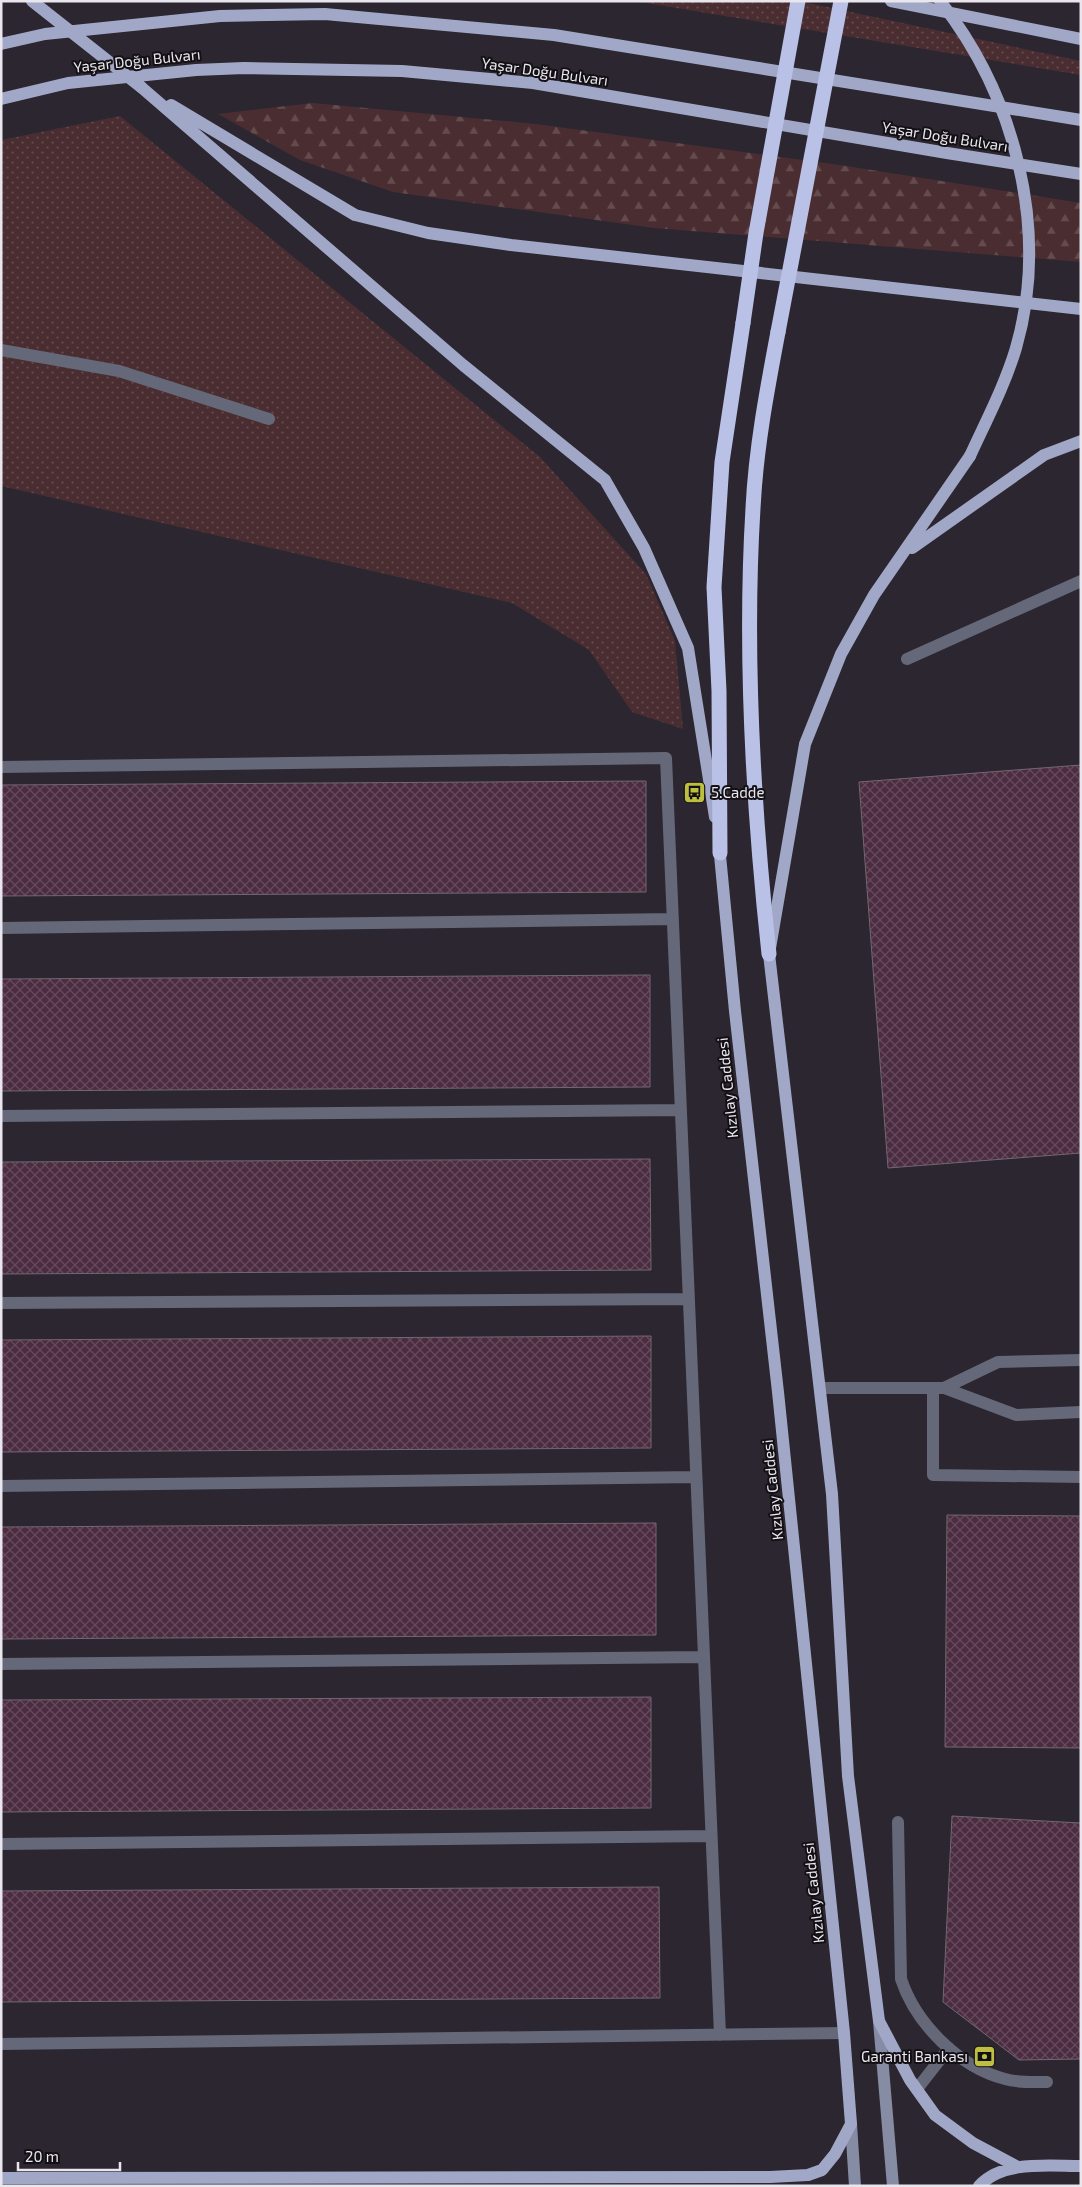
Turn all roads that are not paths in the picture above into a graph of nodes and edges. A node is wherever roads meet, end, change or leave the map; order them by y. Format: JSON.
{"nodes":[{"id":1,"x":32,"y":1,"type":"edge"},
{"id":2,"x":798,"y":1,"type":"edge"},
{"id":3,"x":841,"y":1,"type":"edge"},
{"id":4,"x":891,"y":1,"type":"edge"},
{"id":5,"x":940,"y":1,"type":"edge"},
{"id":6,"x":1081,"y":39,"type":"edge"},
{"id":7,"x":1,"y":44,"type":"edge"},
{"id":8,"x":141,"y":87,"type":"junction"},
{"id":9,"x":1,"y":99,"type":"edge"},
{"id":10,"x":1081,"y":120,"type":"edge"},
{"id":11,"x":1081,"y":174,"type":"edge"},
{"id":12,"x":1081,"y":309,"type":"edge"},
{"id":13,"x":1,"y":350,"type":"edge"},
{"id":14,"x":269,"y":418,"type":"dead end"},
{"id":15,"x":1081,"y":440,"type":"edge"},
{"id":16,"x":902,"y":556,"type":"junction"},
{"id":17,"x":1081,"y":581,"type":"edge"},
{"id":18,"x":907,"y":659,"type":"dead end"},
{"id":19,"x":1,"y":767,"type":"edge"},
{"id":20,"x":720,"y":852,"type":"junction"},
{"id":21,"x":673,"y":919,"type":"junction"},
{"id":22,"x":1,"y":928,"type":"edge"},
{"id":23,"x":769,"y":954,"type":"junction"},
{"id":24,"x":681,"y":1110,"type":"junction"},
{"id":25,"x":1,"y":1116,"type":"edge"},
{"id":26,"x":689,"y":1299,"type":"junction"},
{"id":27,"x":1,"y":1303,"type":"edge"},
{"id":28,"x":1081,"y":1360,"type":"edge"},
{"id":29,"x":820,"y":1388,"type":"junction"},
{"id":30,"x":939,"y":1388,"type":"junction"},
{"id":31,"x":1081,"y":1412,"type":"edge"},
{"id":32,"x":696,"y":1477,"type":"junction"},
{"id":33,"x":1081,"y":1477,"type":"edge"},
{"id":34,"x":1,"y":1486,"type":"edge"},
{"id":35,"x":704,"y":1657,"type":"junction"},
{"id":36,"x":1,"y":1664,"type":"edge"},
{"id":37,"x":898,"y":1822,"type":"dead end"},
{"id":38,"x":711,"y":1836,"type":"junction"},
{"id":39,"x":1,"y":1844,"type":"edge"},
{"id":40,"x":879,"y":2021,"type":"junction"},
{"id":41,"x":844,"y":2033,"type":"junction"},
{"id":42,"x":720,"y":2035,"type":"junction"},
{"id":43,"x":1,"y":2044,"type":"edge"},
{"id":44,"x":949,"y":2048,"type":"junction"},
{"id":45,"x":1047,"y":2082,"type":"dead end"},
{"id":46,"x":916,"y":2089,"type":"junction"},
{"id":47,"x":851,"y":2124,"type":"junction"},
{"id":48,"x":1081,"y":2166,"type":"edge"},
{"id":49,"x":1018,"y":2167,"type":"junction"},
{"id":50,"x":770,"y":2177,"type":"junction"},
{"id":51,"x":1,"y":2178,"type":"edge"},
{"id":52,"x":789,"y":2186,"type":"edge"},
{"id":53,"x":856,"y":2186,"type":"edge"},
{"id":54,"x":893,"y":2186,"type":"edge"},
{"id":55,"x":979,"y":2186,"type":"edge"}],
"edges":[{"from":1,"to":8,"type":"main road","bridge":true},
{"from":2,"to":20,"type":"highway","bridge":true},
{"from":3,"to":23,"type":"highway","bridge":true},
{"from":4,"to":6,"type":"main road"},
{"from":5,"to":16,"type":"main road","bridge":true},
{"from":7,"to":10,"type":"main road"},
{"from":8,"to":12,"type":"main road","name":"Yaşar Doğu Bulvarı"},
{"from":8,"to":20,"type":"main road","name":"Kızılay Caddesi"},
{"from":9,"to":11,"type":"main road","name":"Yaşar Doğu Bulvarı"},
{"from":13,"to":14,"type":"street"},
{"from":15,"to":16,"type":"main road"},
{"from":16,"to":23,"type":"main road"},
{"from":17,"to":18,"type":"street"},
{"from":19,"to":21,"type":"street"},
{"from":20,"to":41,"type":"main road","name":"Kızılay Caddesi"},
{"from":21,"to":22,"type":"street"},
{"from":21,"to":24,"type":"street"},
{"from":23,"to":29,"type":"main road"},
{"from":24,"to":25,"type":"street"},
{"from":24,"to":26,"type":"street"},
{"from":26,"to":27,"type":"street"},
{"from":26,"to":32,"type":"street"},
{"from":28,"to":30,"type":"street"},
{"from":29,"to":30,"type":"street"},
{"from":29,"to":40,"type":"main road"},
{"from":30,"to":31,"type":"street"},
{"from":30,"to":33,"type":"street"},
{"from":32,"to":34,"type":"street"},
{"from":32,"to":35,"type":"street"},
{"from":35,"to":36,"type":"street"},
{"from":35,"to":38,"type":"street"},
{"from":37,"to":44,"type":"street"},
{"from":38,"to":39,"type":"street"},
{"from":38,"to":42,"type":"street"},
{"from":40,"to":46,"type":"main road"},
{"from":40,"to":54,"type":"main road"},
{"from":41,"to":42,"type":"street"},
{"from":41,"to":47,"type":"main road","name":"Kızılay Caddesi"},
{"from":42,"to":43,"type":"street"},
{"from":44,"to":45,"type":"street"},
{"from":44,"to":46,"type":"street"},
{"from":46,"to":49,"type":"main road"},
{"from":47,"to":50,"type":"main road"},
{"from":47,"to":53,"type":"main road"},
{"from":48,"to":49,"type":"main road"},
{"from":49,"to":55,"type":"main road"},
{"from":50,"to":51,"type":"main road"},
{"from":50,"to":52,"type":"main road"}]}
